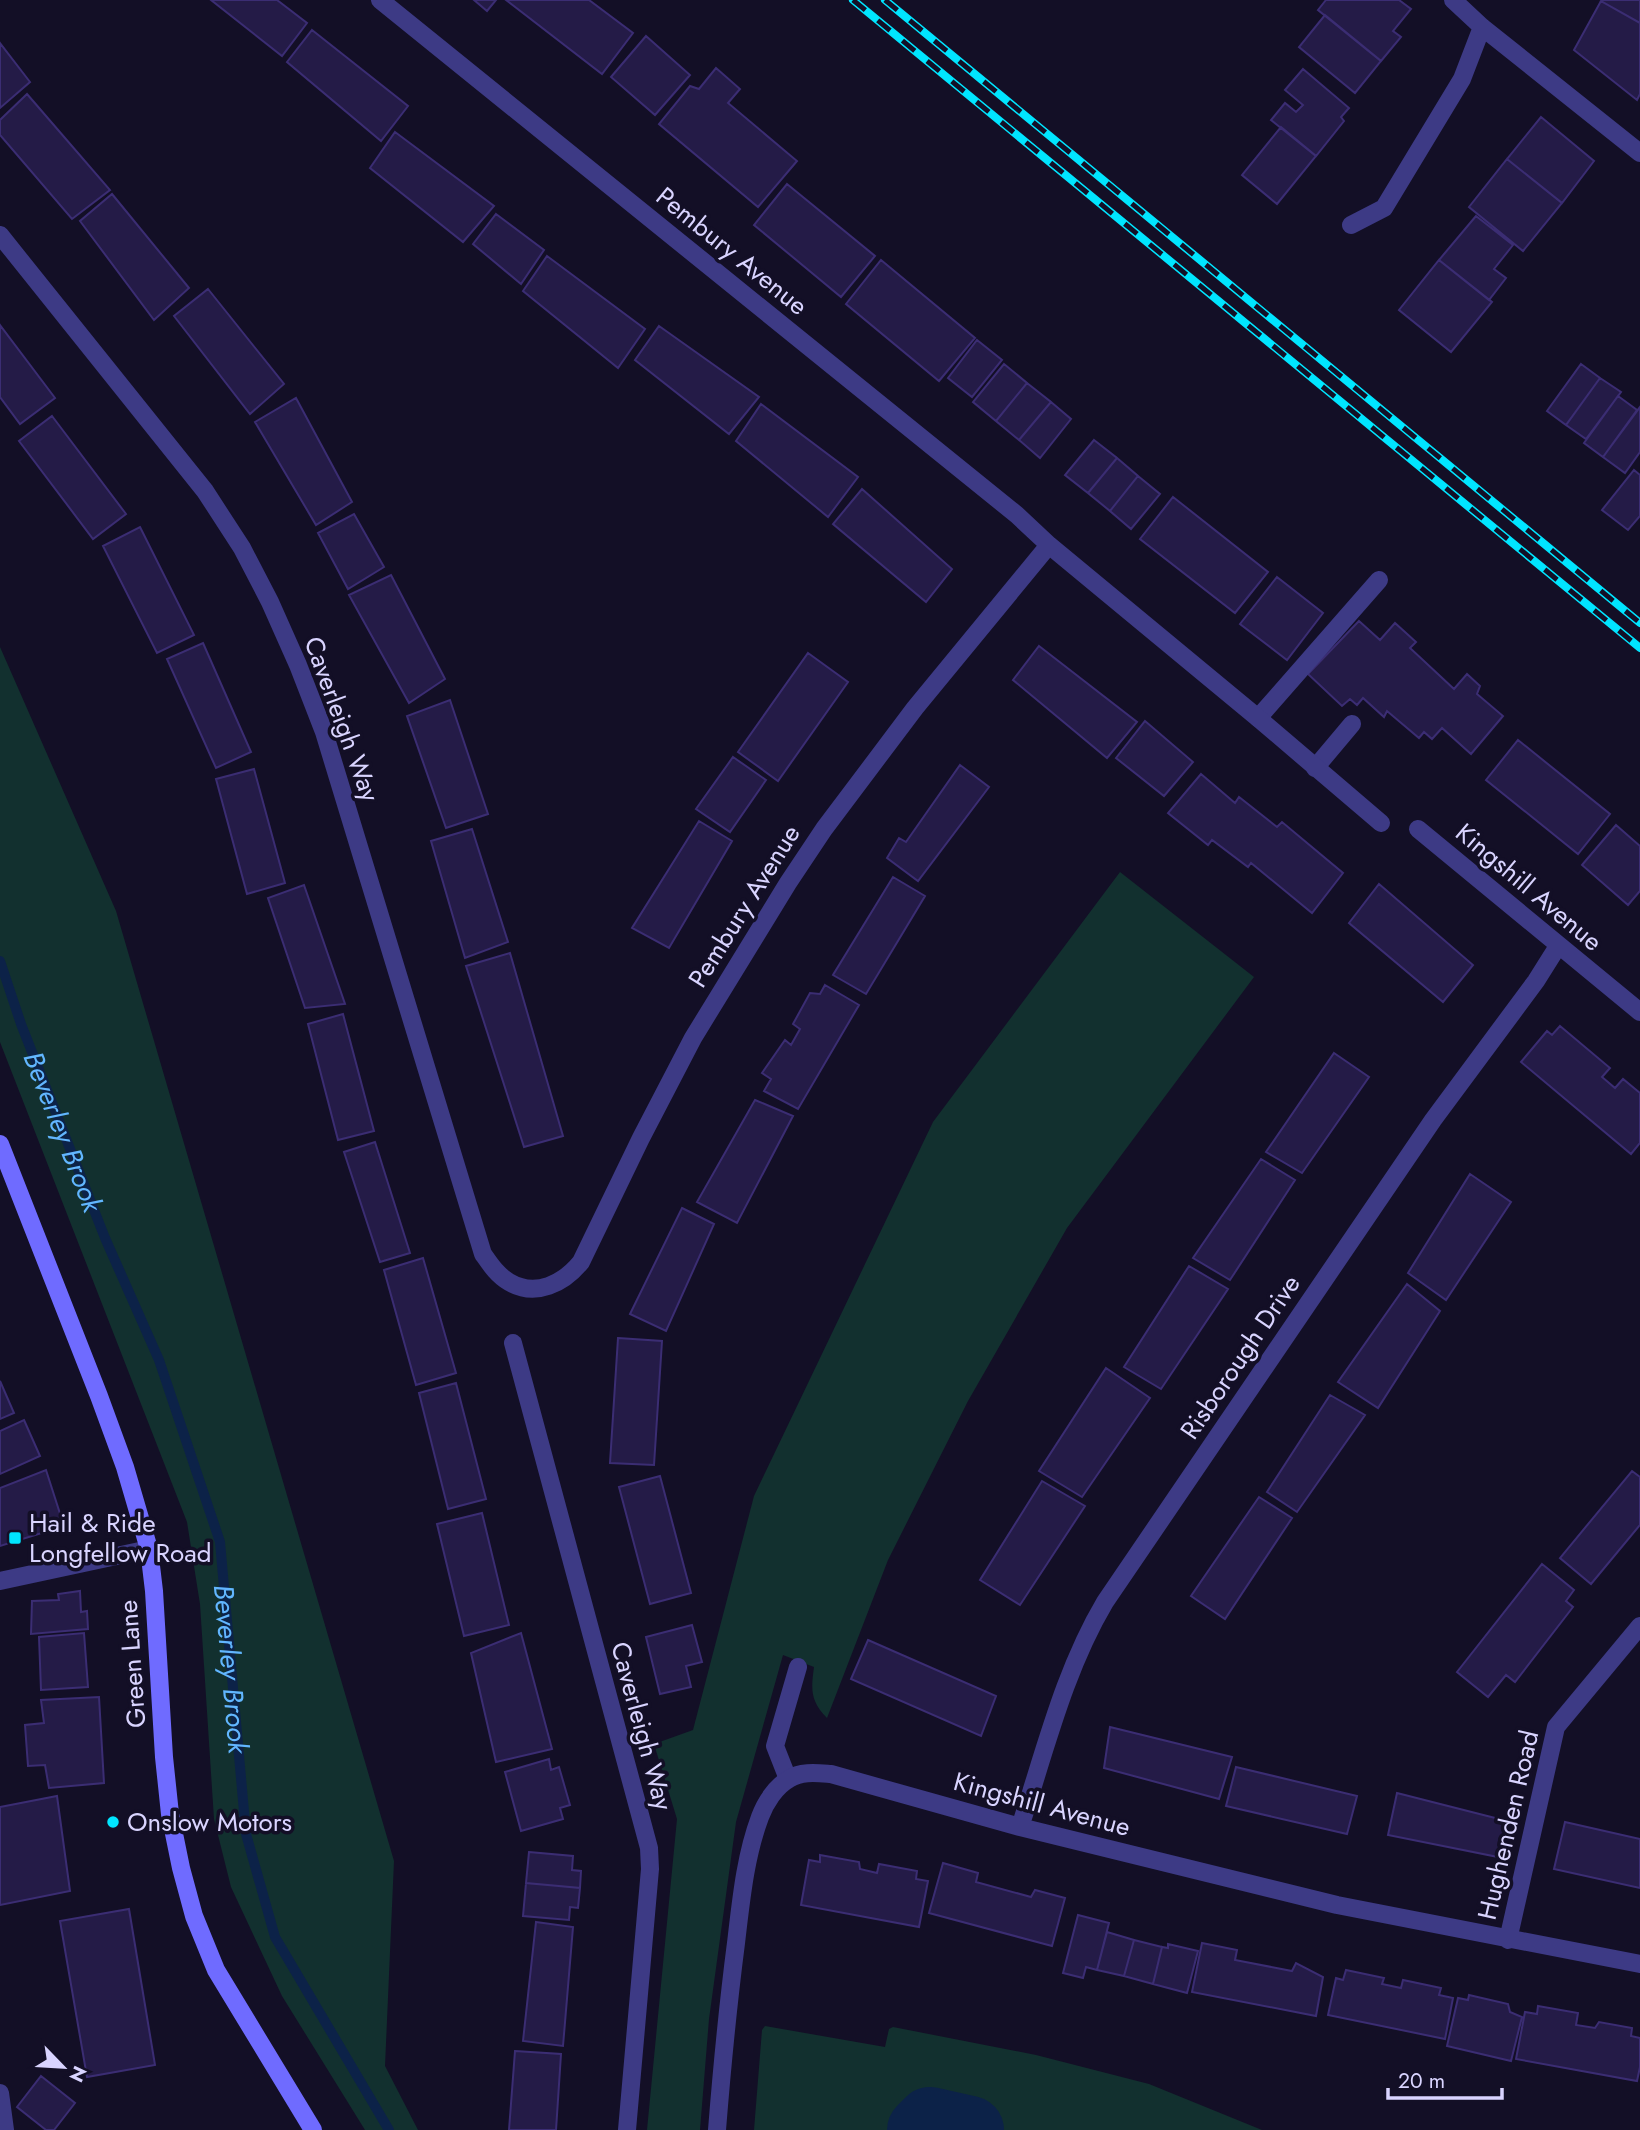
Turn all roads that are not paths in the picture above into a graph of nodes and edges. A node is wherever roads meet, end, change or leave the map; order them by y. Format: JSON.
{"nodes":[{"id":1,"x":380,"y":0,"type":"edge"},
{"id":2,"x":1453,"y":0,"type":"edge"},
{"id":3,"x":1482,"y":27,"type":"junction"},
{"id":4,"x":1640,"y":153,"type":"edge"},
{"id":5,"x":1350,"y":225,"type":"dead end"},
{"id":6,"x":0,"y":235,"type":"edge"},
{"id":7,"x":1049,"y":545,"type":"junction"},
{"id":8,"x":1379,"y":580,"type":"dead end"},
{"id":9,"x":1258,"y":718,"type":"junction"},
{"id":10,"x":1352,"y":724,"type":"dead end"},
{"id":11,"x":1315,"y":768,"type":"junction"},
{"id":12,"x":1381,"y":823,"type":"dead end"},
{"id":13,"x":1418,"y":829,"type":"dead end"},
{"id":14,"x":1558,"y":946,"type":"junction"},
{"id":15,"x":1640,"y":1012,"type":"edge"},
{"id":16,"x":0,"y":1144,"type":"edge"},
{"id":17,"x":510,"y":1283,"type":"joint"},
{"id":18,"x":513,"y":1343,"type":"dead end"},
{"id":19,"x":149,"y":1549,"type":"junction"},
{"id":20,"x":0,"y":1581,"type":"edge"},
{"id":21,"x":1640,"y":1626,"type":"edge"},
{"id":22,"x":798,"y":1667,"type":"dead end"},
{"id":23,"x":788,"y":1779,"type":"junction"},
{"id":24,"x":1020,"y":1826,"type":"junction"},
{"id":25,"x":1508,"y":1940,"type":"junction"},
{"id":26,"x":1640,"y":1964,"type":"edge"},
{"id":27,"x":0,"y":2093,"type":"edge"},
{"id":28,"x":5,"y":2130,"type":"edge"},
{"id":29,"x":313,"y":2130,"type":"edge"},
{"id":30,"x":627,"y":2130,"type":"edge"},
{"id":31,"x":717,"y":2130,"type":"edge"}],
"edges":[{"from":1,"to":7,"type":"street","name":"Pembury Avenue"},
{"from":2,"to":3,"type":"street"},
{"from":3,"to":4,"type":"street"},
{"from":3,"to":5,"type":"street"},
{"from":6,"to":17,"type":"street","name":"Caverleigh Way"},
{"from":7,"to":9,"type":"street","name":"Pembury Avenue"},
{"from":7,"to":17,"type":"street","name":"Pembury Avenue"},
{"from":8,"to":9,"type":"street"},
{"from":9,"to":11,"type":"street","name":"Pembury Avenue"},
{"from":10,"to":11,"type":"street"},
{"from":11,"to":12,"type":"street","name":"Pembury Avenue"},
{"from":13,"to":14,"type":"street","name":"Kingshill Avenue"},
{"from":14,"to":15,"type":"street","name":"Kingshill Avenue"},
{"from":14,"to":24,"type":"street","name":"Risborough Drive"},
{"from":16,"to":19,"type":"street","name":"Green Lane"},
{"from":18,"to":30,"type":"street","name":"Caverleigh Way"},
{"from":19,"to":20,"type":"street"},
{"from":19,"to":29,"type":"street","name":"Green Lane"},
{"from":21,"to":25,"type":"street","name":"Hughenden Road"},
{"from":22,"to":23,"type":"street"},
{"from":23,"to":24,"type":"street","name":"Kingshill Avenue"},
{"from":23,"to":31,"type":"street"},
{"from":24,"to":25,"type":"street","name":"Kingshill Avenue"},
{"from":25,"to":26,"type":"street","name":"Kingshill Avenue"},
{"from":27,"to":28,"type":"street"}]}
